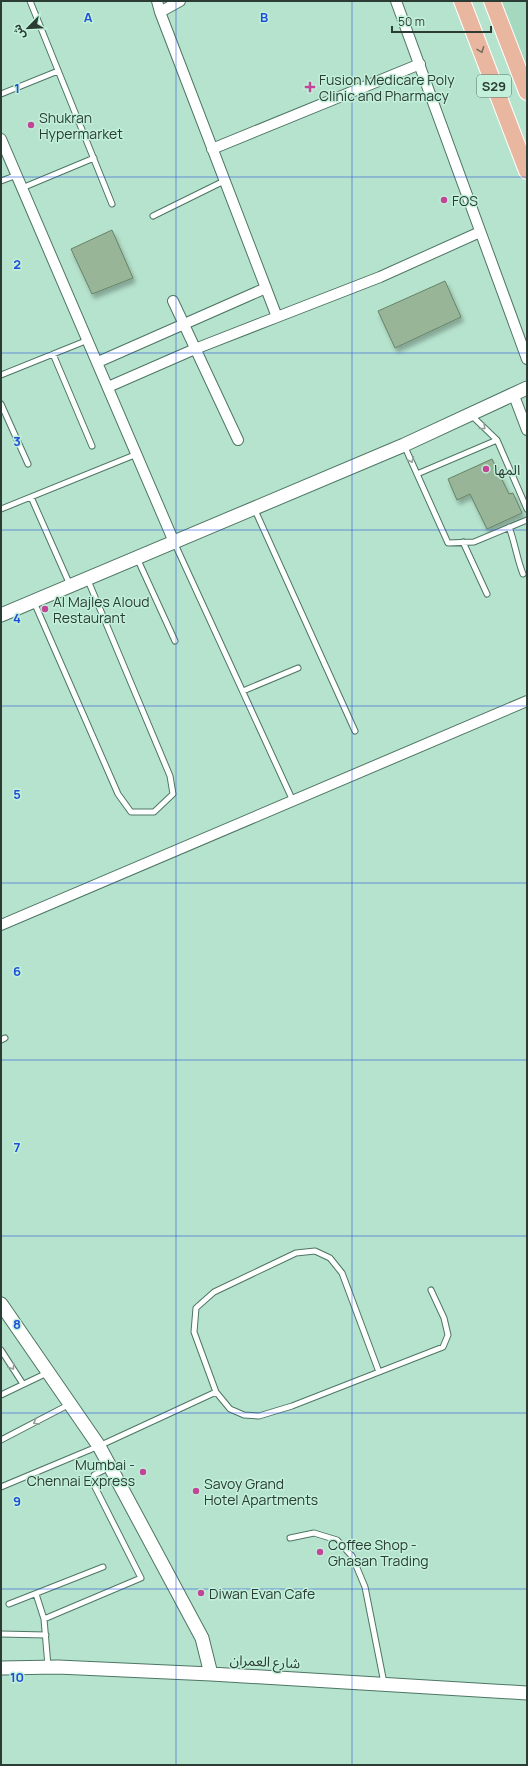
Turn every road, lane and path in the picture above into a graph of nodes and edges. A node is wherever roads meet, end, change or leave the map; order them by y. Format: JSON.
{"nodes":[{"id":1,"x":30,"y":1,"type":"edge"},
{"id":2,"x":157,"y":1,"type":"edge"},
{"id":3,"x":180,"y":1,"type":"edge"},
{"id":4,"x":396,"y":1,"type":"edge"},
{"id":5,"x":462,"y":1,"type":"edge"},
{"id":6,"x":492,"y":1,"type":"edge"},
{"id":7,"x":160,"y":12,"type":"junction"},
{"id":8,"x":420,"y":64,"type":"junction"},
{"id":9,"x":58,"y":71,"type":"junction"},
{"id":10,"x":527,"y":92,"type":"edge"},
{"id":11,"x":1,"y":94,"type":"edge"},
{"id":12,"x":1,"y":139,"type":"edge"},
{"id":13,"x":212,"y":149,"type":"junction"},
{"id":14,"x":3,"y":150,"type":"edge"},
{"id":15,"x":94,"y":158,"type":"junction"},
{"id":16,"x":527,"y":171,"type":"edge"},
{"id":17,"x":17,"y":175,"type":"junction"},
{"id":18,"x":1,"y":181,"type":"edge"},
{"id":19,"x":224,"y":181,"type":"junction"},
{"id":20,"x":22,"y":188,"type":"junction"},
{"id":21,"x":112,"y":204,"type":"dead end"},
{"id":22,"x":152,"y":216,"type":"dead end"},
{"id":23,"x":480,"y":232,"type":"junction"},
{"id":24,"x":266,"y":288,"type":"junction"},
{"id":25,"x":173,"y":301,"type":"dead end"},
{"id":26,"x":277,"y":317,"type":"junction"},
{"id":27,"x":184,"y":324,"type":"junction"},
{"id":28,"x":88,"y":340,"type":"junction"},
{"id":29,"x":195,"y":349,"type":"junction"},
{"id":30,"x":53,"y":354,"type":"junction"},
{"id":31,"x":527,"y":358,"type":"edge"},
{"id":32,"x":98,"y":362,"type":"junction"},
{"id":33,"x":1,"y":375,"type":"edge"},
{"id":34,"x":108,"y":387,"type":"junction"},
{"id":35,"x":527,"y":388,"type":"edge"},
{"id":36,"x":513,"y":393,"type":"junction"},
{"id":37,"x":1,"y":404,"type":"edge"},
{"id":38,"x":469,"y":414,"type":"junction"},
{"id":39,"x":527,"y":430,"type":"edge"},
{"id":40,"x":238,"y":440,"type":"dead end"},
{"id":41,"x":497,"y":440,"type":"junction"},
{"id":42,"x":404,"y":445,"type":"junction"},
{"id":43,"x":92,"y":446,"type":"dead end"},
{"id":44,"x":137,"y":454,"type":"junction"},
{"id":45,"x":28,"y":464,"type":"dead end"},
{"id":46,"x":417,"y":474,"type":"junction"},
{"id":47,"x":31,"y":497,"type":"junction"},
{"id":48,"x":254,"y":508,"type":"junction"},
{"id":49,"x":1,"y":509,"type":"edge"},
{"id":50,"x":527,"y":509,"type":"edge"},
{"id":51,"x":527,"y":520,"type":"edge"},
{"id":52,"x":509,"y":527,"type":"junction"},
{"id":53,"x":174,"y":542,"type":"junction"},
{"id":54,"x":463,"y":542,"type":"junction"},
{"id":55,"x":137,"y":558,"type":"junction"},
{"id":56,"x":522,"y":574,"type":"dead end"},
{"id":57,"x":88,"y":578,"type":"junction"},
{"id":58,"x":70,"y":586,"type":"junction"},
{"id":59,"x":487,"y":594,"type":"dead end"},
{"id":60,"x":33,"y":601,"type":"junction"},
{"id":61,"x":1,"y":615,"type":"edge"},
{"id":62,"x":175,"y":641,"type":"dead end"},
{"id":63,"x":298,"y":668,"type":"dead end"},
{"id":64,"x":243,"y":691,"type":"junction"},
{"id":65,"x":527,"y":701,"type":"edge"},
{"id":66,"x":355,"y":731,"type":"dead end"},
{"id":67,"x":293,"y":801,"type":"junction"},
{"id":68,"x":1,"y":925,"type":"edge"},
{"id":69,"x":431,"y":1290,"type":"dead end"},
{"id":70,"x":1,"y":1304,"type":"edge"},
{"id":71,"x":1,"y":1350,"type":"edge"},
{"id":72,"x":49,"y":1372,"type":"junction"},
{"id":73,"x":379,"y":1372,"type":"junction"},
{"id":74,"x":23,"y":1384,"type":"junction"},
{"id":75,"x":216,"y":1392,"type":"junction"},
{"id":76,"x":1,"y":1395,"type":"edge"},
{"id":77,"x":70,"y":1404,"type":"junction"},
{"id":78,"x":1,"y":1440,"type":"edge"},
{"id":79,"x":99,"y":1446,"type":"junction"},
{"id":80,"x":110,"y":1466,"type":"junction"},
{"id":81,"x":1,"y":1487,"type":"edge"},
{"id":82,"x":290,"y":1538,"type":"dead end"},
{"id":83,"x":103,"y":1567,"type":"dead end"},
{"id":84,"x":36,"y":1594,"type":"junction"},
{"id":85,"x":9,"y":1604,"type":"dead end"},
{"id":86,"x":44,"y":1619,"type":"junction"},
{"id":87,"x":1,"y":1634,"type":"edge"},
{"id":88,"x":46,"y":1635,"type":"junction"},
{"id":89,"x":48,"y":1667,"type":"junction"},
{"id":90,"x":1,"y":1668,"type":"edge"},
{"id":91,"x":211,"y":1674,"type":"junction"},
{"id":92,"x":384,"y":1684,"type":"junction"},
{"id":93,"x":527,"y":1693,"type":"edge"}],
"edges":[{"from":1,"to":9,"type":"lane"},
{"from":2,"to":7,"type":"street"},
{"from":3,"to":7,"type":"street"},
{"from":4,"to":8,"type":"street"},
{"from":5,"to":16,"type":"main road","number":"S29","one_way":true},
{"from":6,"to":10,"type":"main road","number":"S29"},
{"from":7,"to":13,"type":"street"},
{"from":8,"to":13,"type":"street"},
{"from":8,"to":23,"type":"street"},
{"from":9,"to":11,"type":"lane"},
{"from":9,"to":15,"type":"lane"},
{"from":12,"to":14,"type":"street"},
{"from":13,"to":19,"type":"street"},
{"from":14,"to":17,"type":"street"},
{"from":15,"to":20,"type":"lane"},
{"from":15,"to":21,"type":"lane"},
{"from":17,"to":18,"type":"lane"},
{"from":17,"to":20,"type":"street"},
{"from":19,"to":22,"type":"lane"},
{"from":19,"to":24,"type":"street"},
{"from":20,"to":28,"type":"street"},
{"from":23,"to":26,"type":"street"},
{"from":23,"to":31,"type":"street"},
{"from":24,"to":26,"type":"street"},
{"from":24,"to":27,"type":"street"},
{"from":25,"to":27,"type":"street"},
{"from":26,"to":29,"type":"street"},
{"from":27,"to":29,"type":"street"},
{"from":27,"to":32,"type":"street"},
{"from":28,"to":30,"type":"lane"},
{"from":28,"to":32,"type":"street"},
{"from":29,"to":34,"type":"street"},
{"from":29,"to":40,"type":"street"},
{"from":30,"to":33,"type":"lane"},
{"from":30,"to":43,"type":"lane"},
{"from":32,"to":34,"type":"street"},
{"from":34,"to":44,"type":"street"},
{"from":35,"to":36,"type":"street"},
{"from":36,"to":38,"type":"street"},
{"from":36,"to":39,"type":"street"},
{"from":37,"to":45,"type":"lane"},
{"from":38,"to":41,"type":"lane","one_way":true},
{"from":38,"to":42,"type":"street"},
{"from":41,"to":46,"type":"lane"},
{"from":41,"to":50,"type":"lane"},
{"from":42,"to":46,"type":"lane","one_way":true},
{"from":42,"to":48,"type":"street"},
{"from":44,"to":47,"type":"lane"},
{"from":44,"to":53,"type":"street"},
{"from":46,"to":54,"type":"lane"},
{"from":47,"to":49,"type":"lane"},
{"from":47,"to":58,"type":"lane"},
{"from":48,"to":53,"type":"street"},
{"from":48,"to":66,"type":"lane"},
{"from":51,"to":52,"type":"lane"},
{"from":52,"to":54,"type":"lane"},
{"from":52,"to":56,"type":"lane"},
{"from":53,"to":55,"type":"street"},
{"from":53,"to":64,"type":"lane"},
{"from":54,"to":59,"type":"lane"},
{"from":55,"to":57,"type":"street"},
{"from":55,"to":62,"type":"lane"},
{"from":57,"to":58,"type":"street"},
{"from":57,"to":60,"type":"lane"},
{"from":58,"to":60,"type":"street"},
{"from":60,"to":61,"type":"street"},
{"from":63,"to":64,"type":"lane"},
{"from":64,"to":67,"type":"lane"},
{"from":65,"to":67,"type":"street"},
{"from":67,"to":68,"type":"street"},
{"from":69,"to":73,"type":"lane"},
{"from":70,"to":72,"type":"street"},
{"from":71,"to":74,"type":"lane","one_way":true},
{"from":72,"to":74,"type":"lane"},
{"from":72,"to":77,"type":"street"},
{"from":73,"to":75,"type":"lane"},
{"from":73,"to":75,"type":"lane"},
{"from":74,"to":76,"type":"lane"},
{"from":75,"to":79,"type":"lane"},
{"from":77,"to":78,"type":"lane","one_way":true},
{"from":77,"to":79,"type":"street"},
{"from":79,"to":80,"type":"street"},
{"from":79,"to":81,"type":"lane"},
{"from":80,"to":86,"type":"lane"},
{"from":80,"to":91,"type":"street"},
{"from":82,"to":92,"type":"lane"},
{"from":83,"to":84,"type":"lane"},
{"from":84,"to":85,"type":"lane"},
{"from":84,"to":86,"type":"lane"},
{"from":86,"to":88,"type":"lane"},
{"from":87,"to":88,"type":"lane"},
{"from":88,"to":89,"type":"lane"},
{"from":89,"to":90,"type":"street","name":"شارع العمران"},
{"from":89,"to":91,"type":"street","name":"شارع العمران"},
{"from":91,"to":92,"type":"street","name":"شارع العمران"},
{"from":92,"to":93,"type":"street","name":"شارع العمران"}]}
